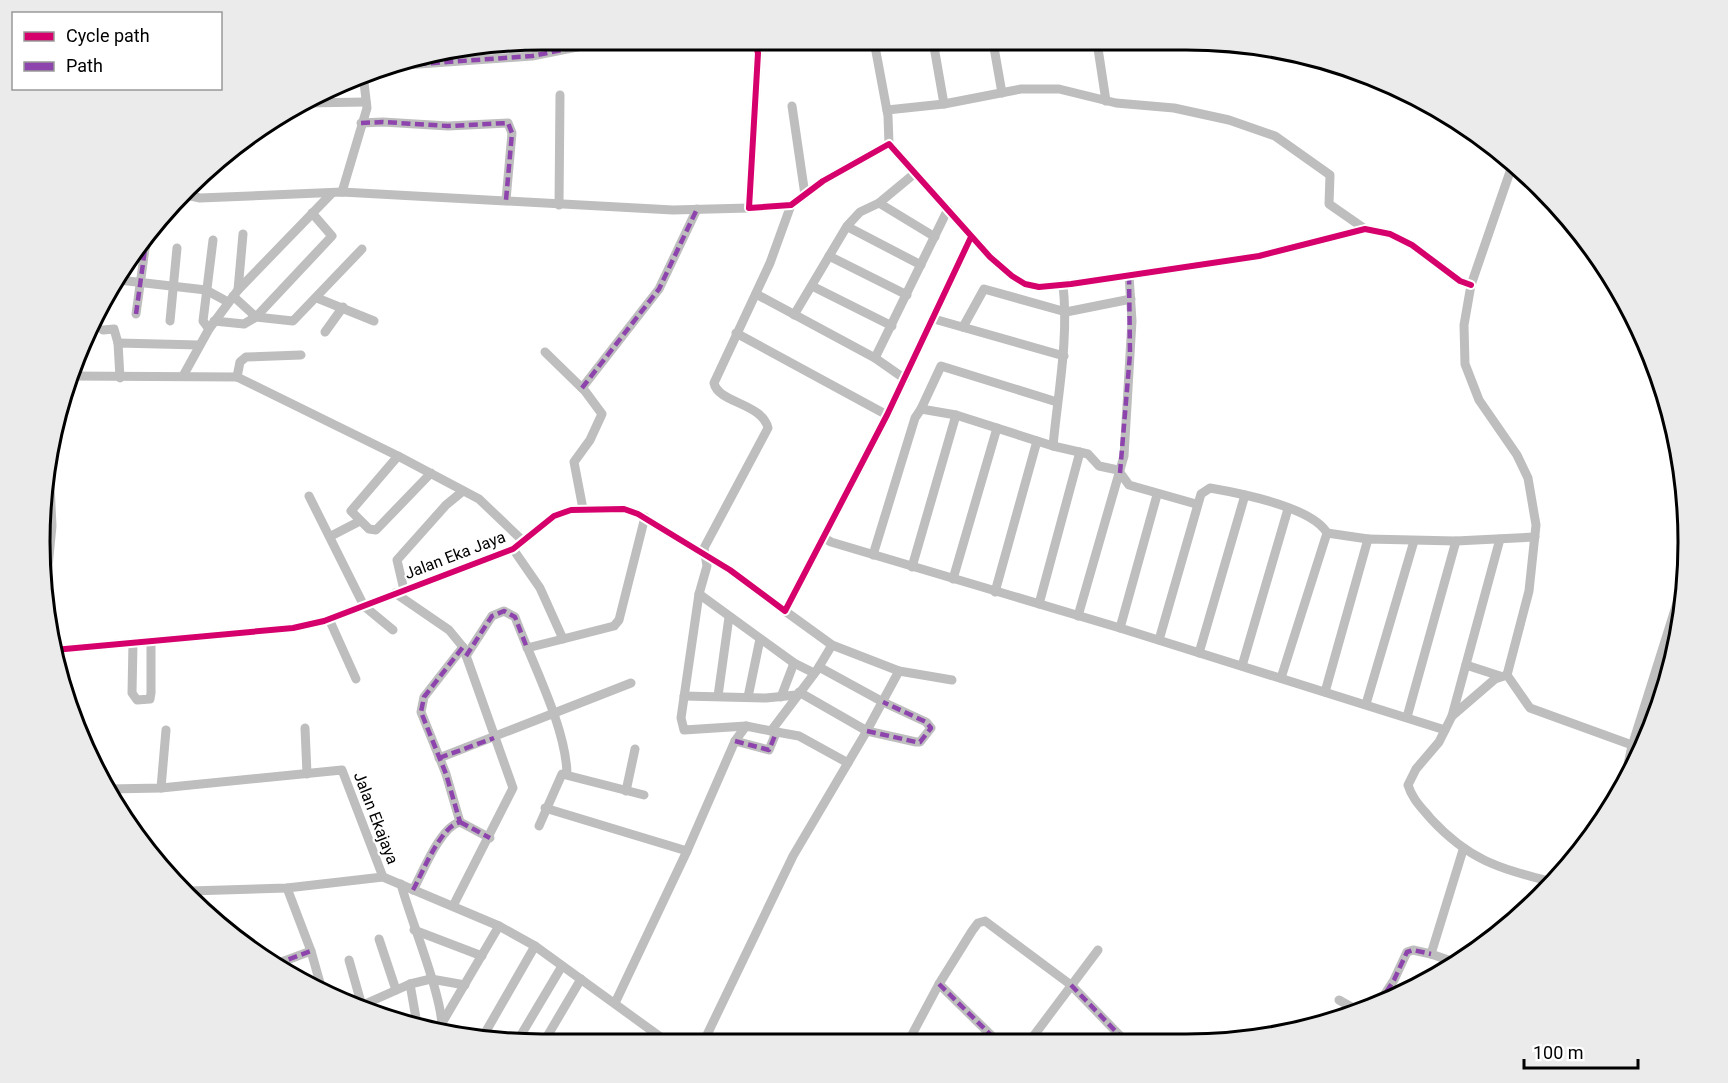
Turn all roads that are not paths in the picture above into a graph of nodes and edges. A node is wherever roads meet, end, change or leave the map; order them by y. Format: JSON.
{"nodes":[{"id":1,"x":562,"y":50,"type":"edge"},
{"id":2,"x":757,"y":50,"type":"edge"},
{"id":3,"x":876,"y":50,"type":"edge"},
{"id":4,"x":935,"y":50,"type":"edge"},
{"id":5,"x":994,"y":50,"type":"edge"},
{"id":6,"x":1098,"y":50,"type":"edge"},
{"id":7,"x":425,"y":64,"type":"edge"},
{"id":8,"x":364,"y":83,"type":"edge"},
{"id":9,"x":1002,"y":93,"type":"junction"},
{"id":10,"x":560,"y":95,"type":"dead end"},
{"id":11,"x":1106,"y":101,"type":"junction"},
{"id":12,"x":366,"y":102,"type":"junction"},
{"id":13,"x":319,"y":103,"type":"edge"},
{"id":14,"x":944,"y":104,"type":"junction"},
{"id":15,"x":792,"y":106,"type":"dead end"},
{"id":16,"x":887,"y":110,"type":"junction"},
{"id":17,"x":362,"y":123,"type":"junction"},
{"id":18,"x":889,"y":144,"type":"junction"},
{"id":19,"x":1511,"y":172,"type":"edge"},
{"id":20,"x":914,"y":174,"type":"junction"},
{"id":21,"x":337,"y":192,"type":"junction"},
{"id":22,"x":805,"y":195,"type":"junction"},
{"id":23,"x":192,"y":196,"type":"edge"},
{"id":24,"x":506,"y":200,"type":"junction"},
{"id":25,"x":879,"y":203,"type":"junction"},
{"id":26,"x":559,"y":205,"type":"junction"},
{"id":27,"x":791,"y":205,"type":"junction"},
{"id":28,"x":749,"y":208,"type":"junction"},
{"id":29,"x":697,"y":209,"type":"junction"},
{"id":30,"x":948,"y":209,"type":"junction"},
{"id":31,"x":312,"y":213,"type":"junction"},
{"id":32,"x":848,"y":227,"type":"junction"},
{"id":33,"x":1365,"y":229,"type":"junction"},
{"id":34,"x":243,"y":234,"type":"dead end"},
{"id":35,"x":935,"y":237,"type":"junction"},
{"id":36,"x":971,"y":237,"type":"junction"},
{"id":37,"x":213,"y":240,"type":"dead end"},
{"id":38,"x":177,"y":248,"type":"dead end"},
{"id":39,"x":362,"y":249,"type":"dead end"},
{"id":40,"x":145,"y":251,"type":"edge"},
{"id":41,"x":829,"y":256,"type":"junction"},
{"id":42,"x":921,"y":266,"type":"junction"},
{"id":43,"x":1129,"y":275,"type":"junction"},
{"id":44,"x":124,"y":280,"type":"edge"},
{"id":45,"x":140,"y":282,"type":"junction"},
{"id":46,"x":173,"y":285,"type":"junction"},
{"id":47,"x":1063,"y":285,"type":"junction"},
{"id":48,"x":1471,"y":285,"type":"junction"},
{"id":49,"x":812,"y":286,"type":"junction"},
{"id":50,"x":206,"y":290,"type":"junction"},
{"id":51,"x":756,"y":294,"type":"junction"},
{"id":52,"x":907,"y":295,"type":"junction"},
{"id":53,"x":233,"y":296,"type":"junction"},
{"id":54,"x":316,"y":298,"type":"junction"},
{"id":55,"x":1131,"y":299,"type":"junction"},
{"id":56,"x":343,"y":307,"type":"junction"},
{"id":57,"x":1066,"y":312,"type":"junction"},
{"id":58,"x":136,"y":314,"type":"dead end"},
{"id":59,"x":794,"y":315,"type":"junction"},
{"id":60,"x":256,"y":317,"type":"junction"},
{"id":61,"x":934,"y":319,"type":"junction"},
{"id":62,"x":170,"y":321,"type":"dead end"},
{"id":63,"x":374,"y":321,"type":"dead end"},
{"id":64,"x":211,"y":325,"type":"junction"},
{"id":65,"x":892,"y":326,"type":"junction"},
{"id":66,"x":963,"y":327,"type":"junction"},
{"id":67,"x":102,"y":330,"type":"dead end"},
{"id":68,"x":325,"y":332,"type":"dead end"},
{"id":69,"x":736,"y":333,"type":"junction"},
{"id":70,"x":118,"y":343,"type":"junction"},
{"id":71,"x":199,"y":345,"type":"junction"},
{"id":72,"x":545,"y":352,"type":"dead end"},
{"id":73,"x":301,"y":355,"type":"dead end"},
{"id":74,"x":1064,"y":356,"type":"junction"},
{"id":75,"x":875,"y":358,"type":"junction"},
{"id":76,"x":78,"y":376,"type":"edge"},
{"id":77,"x":183,"y":376,"type":"junction"},
{"id":78,"x":237,"y":377,"type":"junction"},
{"id":79,"x":120,"y":378,"type":"junction"},
{"id":80,"x":905,"y":379,"type":"junction"},
{"id":81,"x":582,"y":388,"type":"junction"},
{"id":82,"x":1057,"y":402,"type":"junction"},
{"id":83,"x":921,"y":410,"type":"junction"},
{"id":84,"x":887,"y":416,"type":"junction"},
{"id":85,"x":956,"y":416,"type":"junction"},
{"id":86,"x":997,"y":428,"type":"junction"},
{"id":87,"x":1037,"y":441,"type":"junction"},
{"id":88,"x":1053,"y":446,"type":"junction"},
{"id":89,"x":1080,"y":452,"type":"junction"},
{"id":90,"x":398,"y":456,"type":"junction"},
{"id":91,"x":431,"y":473,"type":"junction"},
{"id":92,"x":1120,"y":473,"type":"junction"},
{"id":93,"x":463,"y":491,"type":"junction"},
{"id":94,"x":1157,"y":495,"type":"junction"},
{"id":95,"x":1245,"y":495,"type":"junction"},
{"id":96,"x":309,"y":496,"type":"dead end"},
{"id":97,"x":1196,"y":504,"type":"junction"},
{"id":98,"x":583,"y":509,"type":"junction"},
{"id":99,"x":1288,"y":509,"type":"junction"},
{"id":100,"x":645,"y":517,"type":"junction"},
{"id":101,"x":360,"y":521,"type":"junction"},
{"id":102,"x":1327,"y":533,"type":"junction"},
{"id":103,"x":331,"y":536,"type":"junction"},
{"id":104,"x":1535,"y":537,"type":"junction"},
{"id":105,"x":824,"y":538,"type":"junction"},
{"id":106,"x":1368,"y":539,"type":"junction"},
{"id":107,"x":1500,"y":539,"type":"junction"},
{"id":108,"x":523,"y":541,"type":"junction"},
{"id":109,"x":1414,"y":541,"type":"junction"},
{"id":110,"x":1456,"y":541,"type":"junction"},
{"id":111,"x":513,"y":549,"type":"junction"},
{"id":112,"x":703,"y":552,"type":"junction"},
{"id":113,"x":873,"y":555,"type":"junction"},
{"id":114,"x":912,"y":567,"type":"junction"},
{"id":115,"x":953,"y":579,"type":"junction"},
{"id":116,"x":399,"y":591,"type":"junction"},
{"id":117,"x":995,"y":592,"type":"junction"},
{"id":118,"x":699,"y":594,"type":"junction"},
{"id":119,"x":1039,"y":604,"type":"junction"},
{"id":120,"x":364,"y":606,"type":"junction"},
{"id":121,"x":785,"y":611,"type":"junction"},
{"id":122,"x":1078,"y":616,"type":"junction"},
{"id":123,"x":729,"y":617,"type":"junction"},
{"id":124,"x":328,"y":620,"type":"junction"},
{"id":125,"x":1120,"y":628,"type":"junction"},
{"id":126,"x":1670,"y":629,"type":"edge"},
{"id":127,"x":393,"y":630,"type":"dead end"},
{"id":128,"x":563,"y":639,"type":"junction"},
{"id":129,"x":760,"y":639,"type":"junction"},
{"id":130,"x":1159,"y":640,"type":"junction"},
{"id":131,"x":151,"y":641,"type":"junction"},
{"id":132,"x":133,"y":643,"type":"junction"},
{"id":133,"x":832,"y":645,"type":"junction"},
{"id":134,"x":527,"y":648,"type":"junction"},
{"id":135,"x":62,"y":649,"type":"edge"},
{"id":136,"x":464,"y":652,"type":"junction"},
{"id":137,"x":1199,"y":653,"type":"junction"},
{"id":138,"x":794,"y":663,"type":"junction"},
{"id":139,"x":1466,"y":665,"type":"junction"},
{"id":140,"x":1242,"y":666,"type":"junction"},
{"id":141,"x":816,"y":670,"type":"junction"},
{"id":142,"x":899,"y":670,"type":"junction"},
{"id":143,"x":1504,"y":676,"type":"junction"},
{"id":144,"x":1281,"y":678,"type":"junction"},
{"id":145,"x":356,"y":679,"type":"dead end"},
{"id":146,"x":952,"y":680,"type":"dead end"},
{"id":147,"x":631,"y":683,"type":"dead end"},
{"id":148,"x":1325,"y":692,"type":"junction"},
{"id":149,"x":797,"y":693,"type":"junction"},
{"id":150,"x":684,"y":696,"type":"junction"},
{"id":151,"x":718,"y":696,"type":"junction"},
{"id":152,"x":748,"y":697,"type":"junction"},
{"id":153,"x":781,"y":698,"type":"junction"},
{"id":154,"x":883,"y":702,"type":"junction"},
{"id":155,"x":1366,"y":704,"type":"junction"},
{"id":156,"x":552,"y":715,"type":"junction"},
{"id":157,"x":1452,"y":716,"type":"junction"},
{"id":158,"x":1407,"y":717,"type":"junction"},
{"id":159,"x":746,"y":726,"type":"junction"},
{"id":160,"x":305,"y":728,"type":"dead end"},
{"id":161,"x":166,"y":730,"type":"dead end"},
{"id":162,"x":1445,"y":730,"type":"junction"},
{"id":163,"x":867,"y":731,"type":"junction"},
{"id":164,"x":773,"y":732,"type":"junction"},
{"id":165,"x":494,"y":738,"type":"junction"},
{"id":166,"x":735,"y":741,"type":"junction"},
{"id":167,"x":1632,"y":746,"type":"junction"},
{"id":168,"x":635,"y":749,"type":"dead end"},
{"id":169,"x":1630,"y":754,"type":"edge"},
{"id":170,"x":440,"y":758,"type":"junction"},
{"id":171,"x":848,"y":763,"type":"junction"},
{"id":172,"x":307,"y":774,"type":"junction"},
{"id":173,"x":567,"y":774,"type":"junction"},
{"id":174,"x":161,"y":788,"type":"junction"},
{"id":175,"x":116,"y":789,"type":"edge"},
{"id":176,"x":626,"y":791,"type":"junction"},
{"id":177,"x":644,"y":795,"type":"dead end"},
{"id":178,"x":545,"y":808,"type":"junction"},
{"id":179,"x":460,"y":822,"type":"junction"},
{"id":180,"x":539,"y":826,"type":"dead end"},
{"id":181,"x":490,"y":838,"type":"junction"},
{"id":182,"x":1463,"y":850,"type":"junction"},
{"id":183,"x":687,"y":851,"type":"junction"},
{"id":184,"x":383,"y":877,"type":"junction"},
{"id":185,"x":1543,"y":880,"type":"edge"},
{"id":186,"x":401,"y":884,"type":"junction"},
{"id":187,"x":287,"y":888,"type":"junction"},
{"id":188,"x":413,"y":890,"type":"junction"},
{"id":189,"x":196,"y":891,"type":"edge"},
{"id":190,"x":453,"y":906,"type":"junction"},
{"id":191,"x":499,"y":926,"type":"junction"},
{"id":192,"x":414,"y":930,"type":"junction"},
{"id":193,"x":379,"y":939,"type":"dead end"},
{"id":194,"x":535,"y":946,"type":"junction"},
{"id":195,"x":1098,"y":950,"type":"dead end"},
{"id":196,"x":311,"y":951,"type":"junction"},
{"id":197,"x":1431,"y":954,"type":"junction"},
{"id":198,"x":482,"y":956,"type":"junction"},
{"id":199,"x":1446,"y":959,"type":"edge"},
{"id":200,"x":349,"y":960,"type":"dead end"},
{"id":201,"x":284,"y":961,"type":"edge"},
{"id":202,"x":562,"y":966,"type":"junction"},
{"id":203,"x":430,"y":979,"type":"junction"},
{"id":204,"x":581,"y":979,"type":"junction"},
{"id":205,"x":319,"y":981,"type":"edge"},
{"id":206,"x":410,"y":984,"type":"junction"},
{"id":207,"x":939,"y":984,"type":"junction"},
{"id":208,"x":1071,"y":985,"type":"junction"},
{"id":209,"x":465,"y":986,"type":"junction"},
{"id":210,"x":396,"y":990,"type":"junction"},
{"id":211,"x":1387,"y":991,"type":"edge"},
{"id":212,"x":357,"y":998,"type":"edge"},
{"id":213,"x":1339,"y":1000,"type":"dead end"},
{"id":214,"x":369,"y":1002,"type":"edge"},
{"id":215,"x":615,"y":1003,"type":"junction"},
{"id":216,"x":1349,"y":1006,"type":"edge"},
{"id":217,"x":416,"y":1017,"type":"edge"},
{"id":218,"x":441,"y":1023,"type":"edge"},
{"id":219,"x":444,"y":1024,"type":"edge"},
{"id":220,"x":487,"y":1030,"type":"edge"},
{"id":221,"x":522,"y":1033,"type":"edge"},
{"id":222,"x":549,"y":1034,"type":"edge"},
{"id":223,"x":657,"y":1034,"type":"edge"},
{"id":224,"x":707,"y":1034,"type":"edge"},
{"id":225,"x":912,"y":1034,"type":"edge"},
{"id":226,"x":990,"y":1034,"type":"edge"},
{"id":227,"x":1035,"y":1034,"type":"edge"},
{"id":228,"x":1119,"y":1034,"type":"edge"}],
"edges":[{"from":1,"to":7,"type":"street"},
{"from":2,"to":28,"type":"street"},
{"from":3,"to":16,"type":"street"},
{"from":4,"to":14,"type":"street"},
{"from":5,"to":9,"type":"street"},
{"from":6,"to":11,"type":"street"},
{"from":8,"to":12,"type":"street"},
{"from":9,"to":11,"type":"street"},
{"from":9,"to":14,"type":"street"},
{"from":10,"to":26,"type":"street"},
{"from":11,"to":33,"type":"street"},
{"from":12,"to":13,"type":"street"},
{"from":12,"to":17,"type":"street"},
{"from":14,"to":16,"type":"street"},
{"from":15,"to":22,"type":"street"},
{"from":16,"to":18,"type":"street"},
{"from":17,"to":21,"type":"street"},
{"from":17,"to":24,"type":"street"},
{"from":18,"to":20,"type":"street"},
{"from":18,"to":22,"type":"street"},
{"from":19,"to":48,"type":"street"},
{"from":20,"to":25,"type":"street"},
{"from":20,"to":30,"type":"street"},
{"from":21,"to":23,"type":"street"},
{"from":21,"to":24,"type":"street"},
{"from":21,"to":31,"type":"street"},
{"from":22,"to":27,"type":"street"},
{"from":24,"to":26,"type":"street"},
{"from":25,"to":32,"type":"street"},
{"from":25,"to":35,"type":"street"},
{"from":26,"to":29,"type":"street"},
{"from":27,"to":28,"type":"street"},
{"from":27,"to":51,"type":"street"},
{"from":28,"to":29,"type":"street"},
{"from":29,"to":81,"type":"street"},
{"from":30,"to":35,"type":"street"},
{"from":30,"to":36,"type":"street"},
{"from":31,"to":53,"type":"street"},
{"from":31,"to":60,"type":"street"},
{"from":32,"to":41,"type":"street"},
{"from":32,"to":42,"type":"street"},
{"from":33,"to":43,"type":"street"},
{"from":33,"to":48,"type":"street"},
{"from":34,"to":53,"type":"street"},
{"from":35,"to":42,"type":"street"},
{"from":36,"to":47,"type":"street"},
{"from":36,"to":61,"type":"street"},
{"from":37,"to":50,"type":"street"},
{"from":38,"to":46,"type":"street"},
{"from":39,"to":54,"type":"street"},
{"from":40,"to":45,"type":"street"},
{"from":41,"to":49,"type":"street"},
{"from":41,"to":52,"type":"street"},
{"from":42,"to":52,"type":"street"},
{"from":43,"to":47,"type":"street"},
{"from":43,"to":55,"type":"street"},
{"from":44,"to":45,"type":"street"},
{"from":45,"to":46,"type":"street"},
{"from":45,"to":58,"type":"street"},
{"from":46,"to":50,"type":"street"},
{"from":46,"to":62,"type":"street"},
{"from":47,"to":57,"type":"street"},
{"from":48,"to":104,"type":"street"},
{"from":49,"to":59,"type":"street"},
{"from":49,"to":65,"type":"street"},
{"from":50,"to":53,"type":"street"},
{"from":50,"to":64,"type":"street"},
{"from":51,"to":59,"type":"street"},
{"from":51,"to":69,"type":"street"},
{"from":52,"to":65,"type":"street"},
{"from":53,"to":60,"type":"street"},
{"from":53,"to":64,"type":"street"},
{"from":54,"to":56,"type":"street"},
{"from":54,"to":60,"type":"street"},
{"from":55,"to":57,"type":"street"},
{"from":55,"to":92,"type":"street"},
{"from":56,"to":63,"type":"street"},
{"from":56,"to":68,"type":"street"},
{"from":57,"to":66,"type":"street"},
{"from":57,"to":74,"type":"street"},
{"from":59,"to":75,"type":"street"},
{"from":60,"to":64,"type":"street"},
{"from":61,"to":66,"type":"street"},
{"from":61,"to":80,"type":"street"},
{"from":64,"to":71,"type":"street"},
{"from":65,"to":75,"type":"street"},
{"from":66,"to":74,"type":"street"},
{"from":67,"to":70,"type":"street"},
{"from":69,"to":84,"type":"street"},
{"from":69,"to":112,"type":"street"},
{"from":70,"to":71,"type":"street"},
{"from":70,"to":79,"type":"street"},
{"from":71,"to":77,"type":"street"},
{"from":72,"to":81,"type":"street"},
{"from":73,"to":78,"type":"street"},
{"from":74,"to":82,"type":"street"},
{"from":75,"to":80,"type":"street"},
{"from":76,"to":79,"type":"street"},
{"from":77,"to":78,"type":"street"},
{"from":77,"to":79,"type":"street"},
{"from":78,"to":90,"type":"street"},
{"from":80,"to":84,"type":"street"},
{"from":81,"to":98,"type":"street"},
{"from":82,"to":83,"type":"street"},
{"from":82,"to":88,"type":"street"},
{"from":83,"to":85,"type":"street"},
{"from":83,"to":113,"type":"street"},
{"from":84,"to":105,"type":"street"},
{"from":85,"to":86,"type":"street"},
{"from":85,"to":114,"type":"street"},
{"from":86,"to":87,"type":"street"},
{"from":86,"to":115,"type":"street"},
{"from":87,"to":88,"type":"street"},
{"from":87,"to":117,"type":"street"},
{"from":88,"to":89,"type":"street"},
{"from":89,"to":92,"type":"street"},
{"from":89,"to":119,"type":"street"},
{"from":90,"to":91,"type":"street"},
{"from":90,"to":101,"type":"street"},
{"from":91,"to":93,"type":"street"},
{"from":91,"to":101,"type":"street"},
{"from":92,"to":94,"type":"street"},
{"from":92,"to":122,"type":"street"},
{"from":93,"to":108,"type":"street"},
{"from":93,"to":116,"type":"street"},
{"from":94,"to":97,"type":"street"},
{"from":94,"to":125,"type":"street"},
{"from":95,"to":97,"type":"street"},
{"from":95,"to":99,"type":"street"},
{"from":95,"to":137,"type":"street"},
{"from":96,"to":103,"type":"street"},
{"from":97,"to":130,"type":"street"},
{"from":98,"to":100,"type":"street","name":"Jalan Eka Jaya"},
{"from":98,"to":108,"type":"street","name":"Jalan Eka Jaya"},
{"from":99,"to":102,"type":"street"},
{"from":99,"to":140,"type":"street"},
{"from":100,"to":112,"type":"street","name":"Jalan Eka Jaya"},
{"from":100,"to":128,"type":"street"},
{"from":101,"to":103,"type":"street"},
{"from":102,"to":106,"type":"street"},
{"from":102,"to":144,"type":"street"},
{"from":103,"to":120,"type":"street"},
{"from":104,"to":107,"type":"street"},
{"from":104,"to":143,"type":"street"},
{"from":105,"to":113,"type":"street"},
{"from":105,"to":121,"type":"street"},
{"from":106,"to":109,"type":"street"},
{"from":106,"to":148,"type":"street"},
{"from":107,"to":110,"type":"street"},
{"from":107,"to":139,"type":"street"},
{"from":108,"to":111,"type":"street","name":"Jalan Eka Jaya"},
{"from":109,"to":110,"type":"street"},
{"from":109,"to":155,"type":"street"},
{"from":110,"to":158,"type":"street"},
{"from":111,"to":116,"type":"street","name":"Jalan Eka Jaya"},
{"from":111,"to":128,"type":"street"},
{"from":112,"to":118,"type":"street"},
{"from":112,"to":121,"type":"street","name":"Jalan Eka Jaya"},
{"from":113,"to":114,"type":"street"},
{"from":114,"to":115,"type":"street"},
{"from":115,"to":117,"type":"street"},
{"from":116,"to":120,"type":"street","name":"Jalan Eka Jaya"},
{"from":116,"to":136,"type":"street"},
{"from":117,"to":119,"type":"street"},
{"from":118,"to":123,"type":"street"},
{"from":118,"to":150,"type":"street"},
{"from":119,"to":122,"type":"street"},
{"from":120,"to":124,"type":"street","name":"Jalan Eka Jaya"},
{"from":120,"to":127,"type":"street"},
{"from":121,"to":133,"type":"street","name":"Jalan Eka Jaya"},
{"from":122,"to":125,"type":"street"},
{"from":123,"to":129,"type":"street"},
{"from":123,"to":151,"type":"street"},
{"from":124,"to":131,"type":"street","name":"Jalan Eka Jaya"},
{"from":124,"to":145,"type":"street"},
{"from":125,"to":130,"type":"street"},
{"from":126,"to":167,"type":"street"},
{"from":128,"to":134,"type":"street"},
{"from":129,"to":138,"type":"street"},
{"from":129,"to":152,"type":"street"},
{"from":130,"to":137,"type":"street"},
{"from":131,"to":132,"type":"street","name":"Jalan Eka Jaya"},
{"from":131,"to":132,"type":"street"},
{"from":132,"to":135,"type":"street","name":"Jalan Eka Jaya"},
{"from":133,"to":141,"type":"street"},
{"from":133,"to":142,"type":"street","name":"Jalan Eka Jaya"},
{"from":134,"to":136,"type":"street"},
{"from":134,"to":156,"type":"street"},
{"from":136,"to":165,"type":"street"},
{"from":136,"to":170,"type":"street"},
{"from":137,"to":140,"type":"street"},
{"from":138,"to":141,"type":"street"},
{"from":138,"to":153,"type":"street"},
{"from":139,"to":143,"type":"street"},
{"from":139,"to":157,"type":"street"},
{"from":140,"to":144,"type":"street"},
{"from":141,"to":149,"type":"street"},
{"from":141,"to":154,"type":"street"},
{"from":142,"to":146,"type":"street","name":"Jalan Eka Jaya"},
{"from":142,"to":154,"type":"street"},
{"from":143,"to":157,"type":"street"},
{"from":143,"to":167,"type":"street"},
{"from":144,"to":148,"type":"street"},
{"from":147,"to":156,"type":"street"},
{"from":148,"to":155,"type":"street"},
{"from":149,"to":153,"type":"street"},
{"from":149,"to":163,"type":"street"},
{"from":149,"to":164,"type":"street"},
{"from":150,"to":151,"type":"street"},
{"from":150,"to":159,"type":"street"},
{"from":151,"to":152,"type":"street"},
{"from":152,"to":153,"type":"street"},
{"from":154,"to":163,"type":"street"},
{"from":154,"to":163,"type":"street"},
{"from":155,"to":158,"type":"street"},
{"from":156,"to":165,"type":"street"},
{"from":156,"to":173,"type":"street"},
{"from":157,"to":162,"type":"street"},
{"from":158,"to":162,"type":"street"},
{"from":159,"to":164,"type":"street"},
{"from":159,"to":166,"type":"street"},
{"from":160,"to":172,"type":"street"},
{"from":161,"to":174,"type":"street"},
{"from":162,"to":182,"type":"street"},
{"from":163,"to":171,"type":"street"},
{"from":164,"to":166,"type":"street"},
{"from":164,"to":171,"type":"street"},
{"from":165,"to":170,"type":"street"},
{"from":165,"to":181,"type":"street"},
{"from":166,"to":183,"type":"street"},
{"from":167,"to":169,"type":"street"},
{"from":168,"to":176,"type":"street"},
{"from":170,"to":179,"type":"street"},
{"from":171,"to":224,"type":"street"},
{"from":172,"to":174,"type":"street"},
{"from":172,"to":184,"type":"street","name":"Jalan Ekajaya"},
{"from":173,"to":176,"type":"street"},
{"from":173,"to":178,"type":"street"},
{"from":174,"to":175,"type":"street"},
{"from":176,"to":177,"type":"street"},
{"from":178,"to":180,"type":"street"},
{"from":178,"to":183,"type":"street"},
{"from":179,"to":181,"type":"street"},
{"from":179,"to":188,"type":"street"},
{"from":181,"to":190,"type":"street"},
{"from":182,"to":185,"type":"street"},
{"from":182,"to":197,"type":"street"},
{"from":183,"to":215,"type":"street"},
{"from":184,"to":186,"type":"street"},
{"from":184,"to":187,"type":"street"},
{"from":186,"to":188,"type":"street"},
{"from":186,"to":192,"type":"street"},
{"from":187,"to":189,"type":"street"},
{"from":187,"to":196,"type":"street"},
{"from":188,"to":190,"type":"street"},
{"from":190,"to":191,"type":"street"},
{"from":191,"to":194,"type":"street"},
{"from":191,"to":198,"type":"street"},
{"from":192,"to":198,"type":"street"},
{"from":192,"to":203,"type":"street"},
{"from":193,"to":210,"type":"street"},
{"from":194,"to":202,"type":"street"},
{"from":194,"to":220,"type":"street"},
{"from":195,"to":208,"type":"street"},
{"from":196,"to":201,"type":"street"},
{"from":196,"to":205,"type":"street"},
{"from":197,"to":199,"type":"street"},
{"from":197,"to":211,"type":"street"},
{"from":198,"to":209,"type":"street"},
{"from":200,"to":212,"type":"street"},
{"from":202,"to":204,"type":"street"},
{"from":202,"to":221,"type":"street"},
{"from":203,"to":206,"type":"street"},
{"from":203,"to":209,"type":"street"},
{"from":203,"to":218,"type":"street"},
{"from":204,"to":215,"type":"street"},
{"from":204,"to":222,"type":"street"},
{"from":206,"to":210,"type":"street"},
{"from":206,"to":217,"type":"street"},
{"from":207,"to":208,"type":"street"},
{"from":207,"to":225,"type":"street"},
{"from":207,"to":226,"type":"street"},
{"from":208,"to":227,"type":"street"},
{"from":208,"to":228,"type":"street"},
{"from":209,"to":219,"type":"street"},
{"from":210,"to":214,"type":"street"},
{"from":213,"to":216,"type":"street"},
{"from":215,"to":223,"type":"street"}]}
